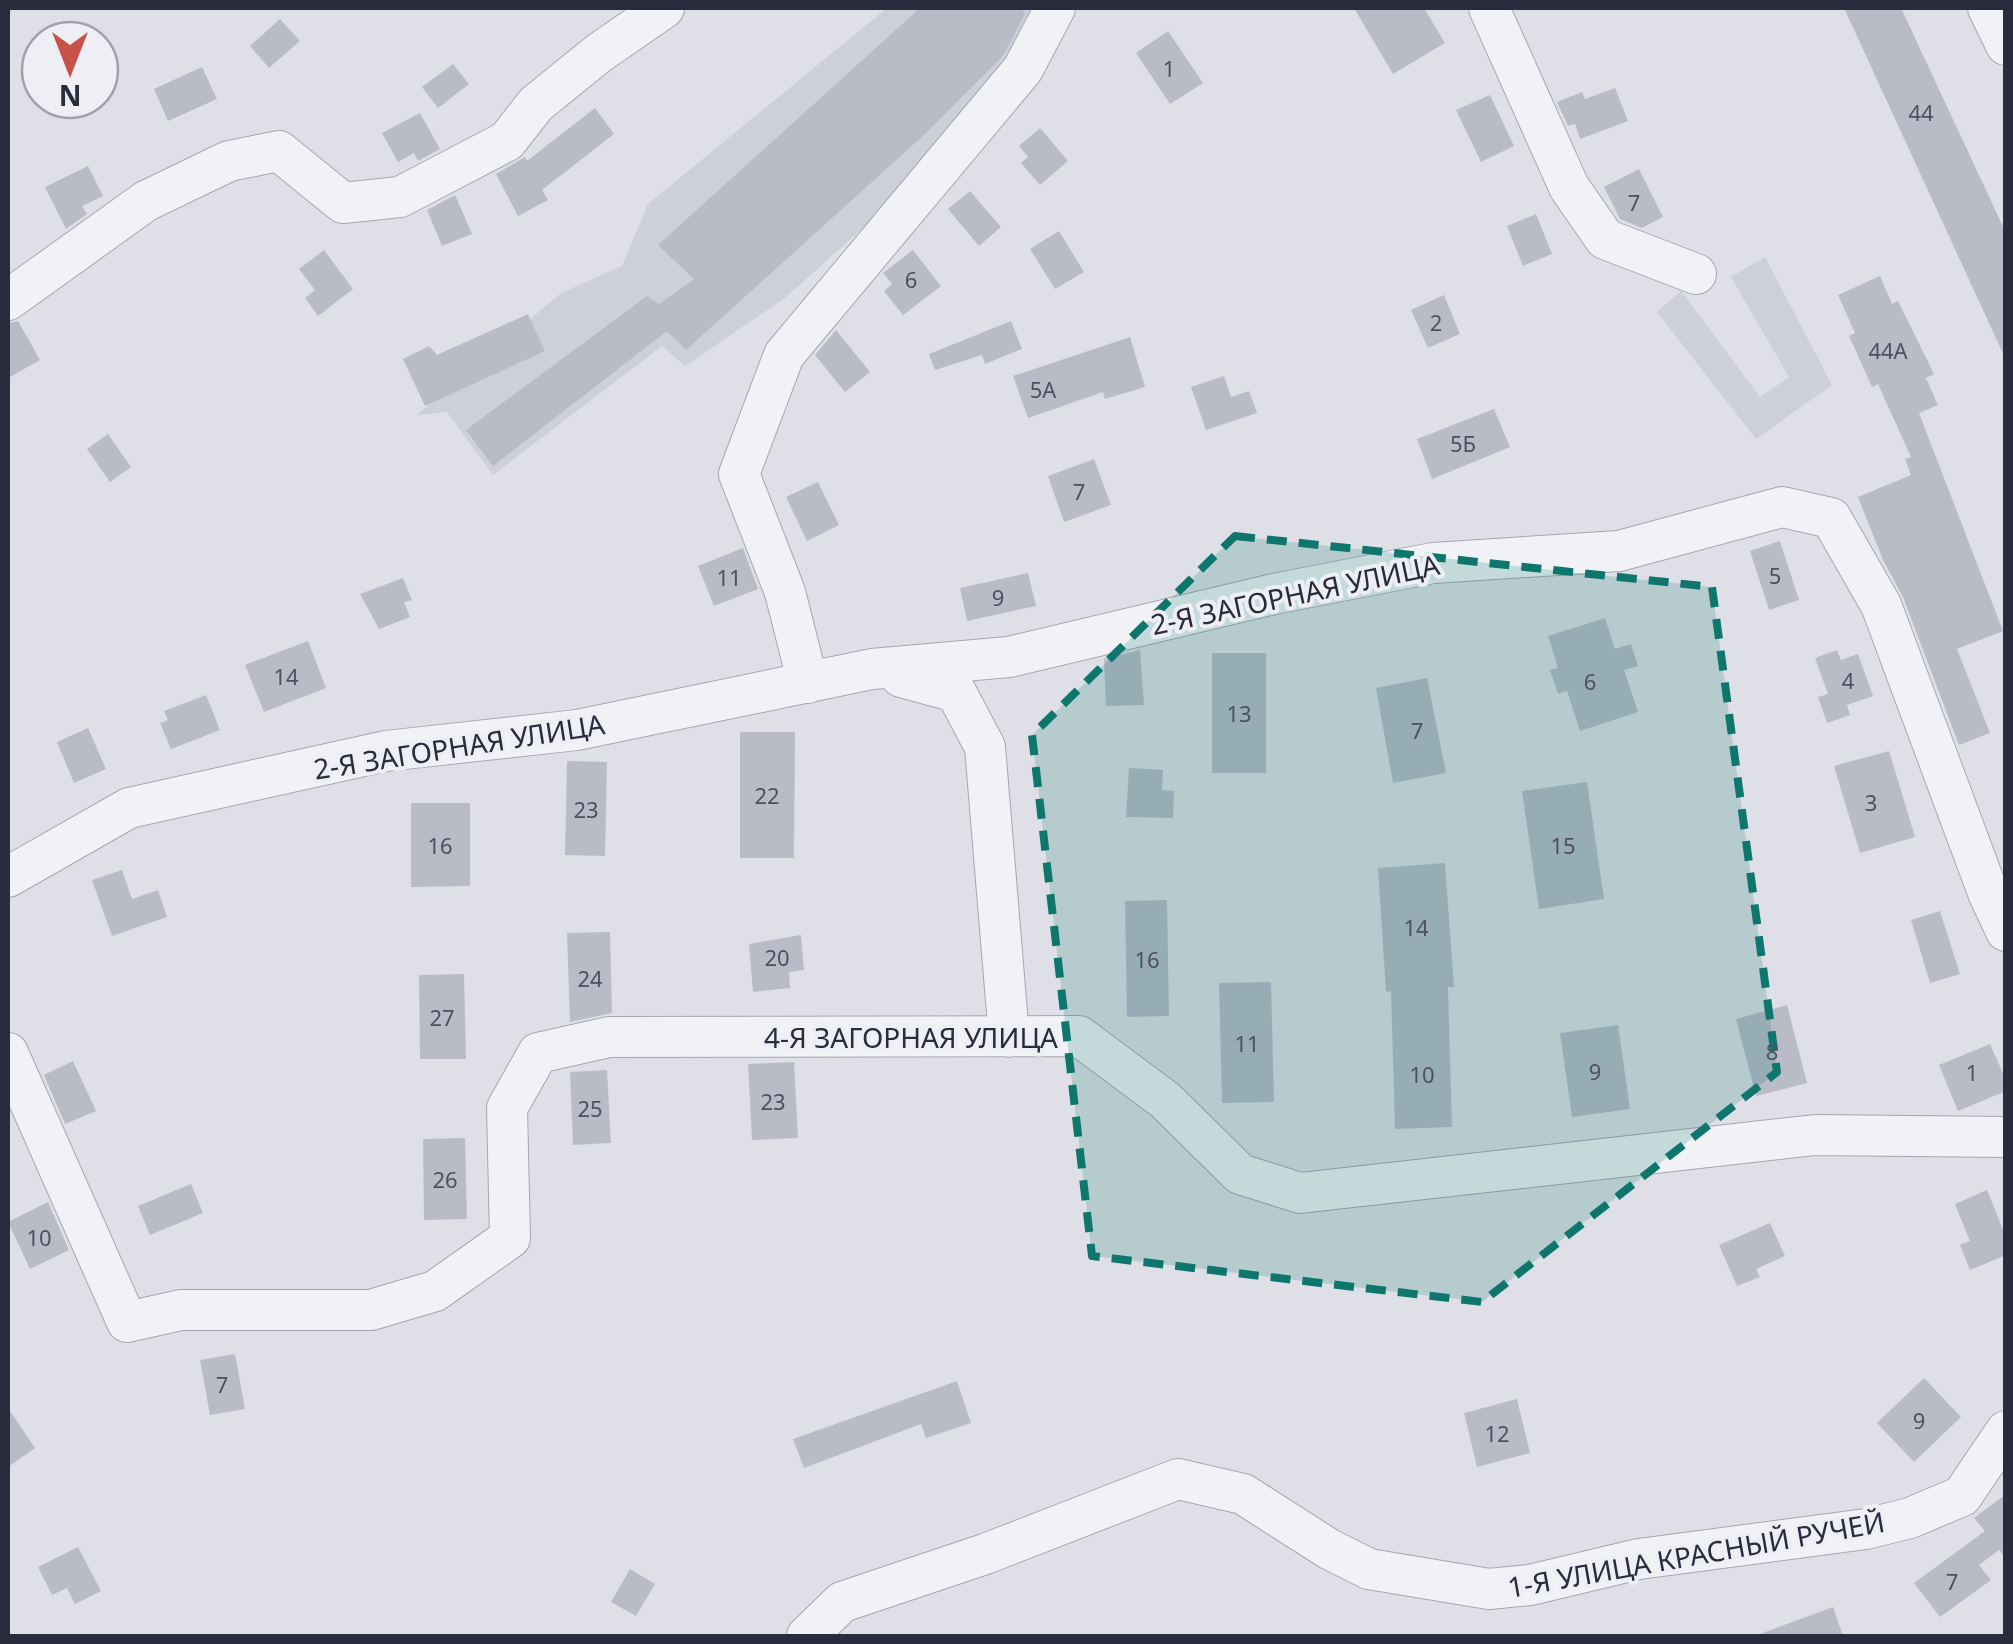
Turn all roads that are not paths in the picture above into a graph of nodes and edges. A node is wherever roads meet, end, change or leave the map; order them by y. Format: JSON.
{"nodes":[{"id":1,"x":664,"y":8,"type":"edge"},
{"id":2,"x":1055,"y":8,"type":"edge"},
{"id":3,"x":1488,"y":8,"type":"edge"},
{"id":4,"x":1988,"y":8,"type":"edge"},
{"id":5,"x":2006,"y":45,"type":"edge"},
{"id":6,"x":1696,"y":274,"type":"dead end"},
{"id":7,"x":8,"y":300,"type":"edge"},
{"id":8,"x":872,"y":669,"type":"junction"},
{"id":9,"x":808,"y":683,"type":"junction"},
{"id":10,"x":8,"y":877,"type":"edge"},
{"id":11,"x":2006,"y":931,"type":"edge"},
{"id":12,"x":1009,"y":1037,"type":"junction"},
{"id":13,"x":8,"y":1053,"type":"edge"},
{"id":14,"x":2006,"y":1137,"type":"edge"},
{"id":15,"x":2006,"y":1431,"type":"edge"},
{"id":16,"x":807,"y":1636,"type":"edge"}],
"edges":[{"from":1,"to":7,"type":"street"},
{"from":2,"to":9,"type":"street"},
{"from":3,"to":6,"type":"street"},
{"from":4,"to":5,"type":"street"},
{"from":8,"to":9,"type":"street","name":"2-Я ЗАГОРНАЯ УЛИЦА"},
{"from":8,"to":11,"type":"street","name":"2-Я ЗАГОРНАЯ УЛИЦА"},
{"from":8,"to":12,"type":"street"},
{"from":9,"to":10,"type":"street","name":"2-Я ЗАГОРНАЯ УЛИЦА"},
{"from":12,"to":13,"type":"street","name":"4-Я ЗАГОРНАЯ УЛИЦА"},
{"from":12,"to":14,"type":"street","name":"4-Я ЗАГОРНАЯ УЛИЦА"},
{"from":15,"to":16,"type":"street","name":"1-Я УЛИЦА КРАСНЫЙ РУЧЕЙ"}]}
